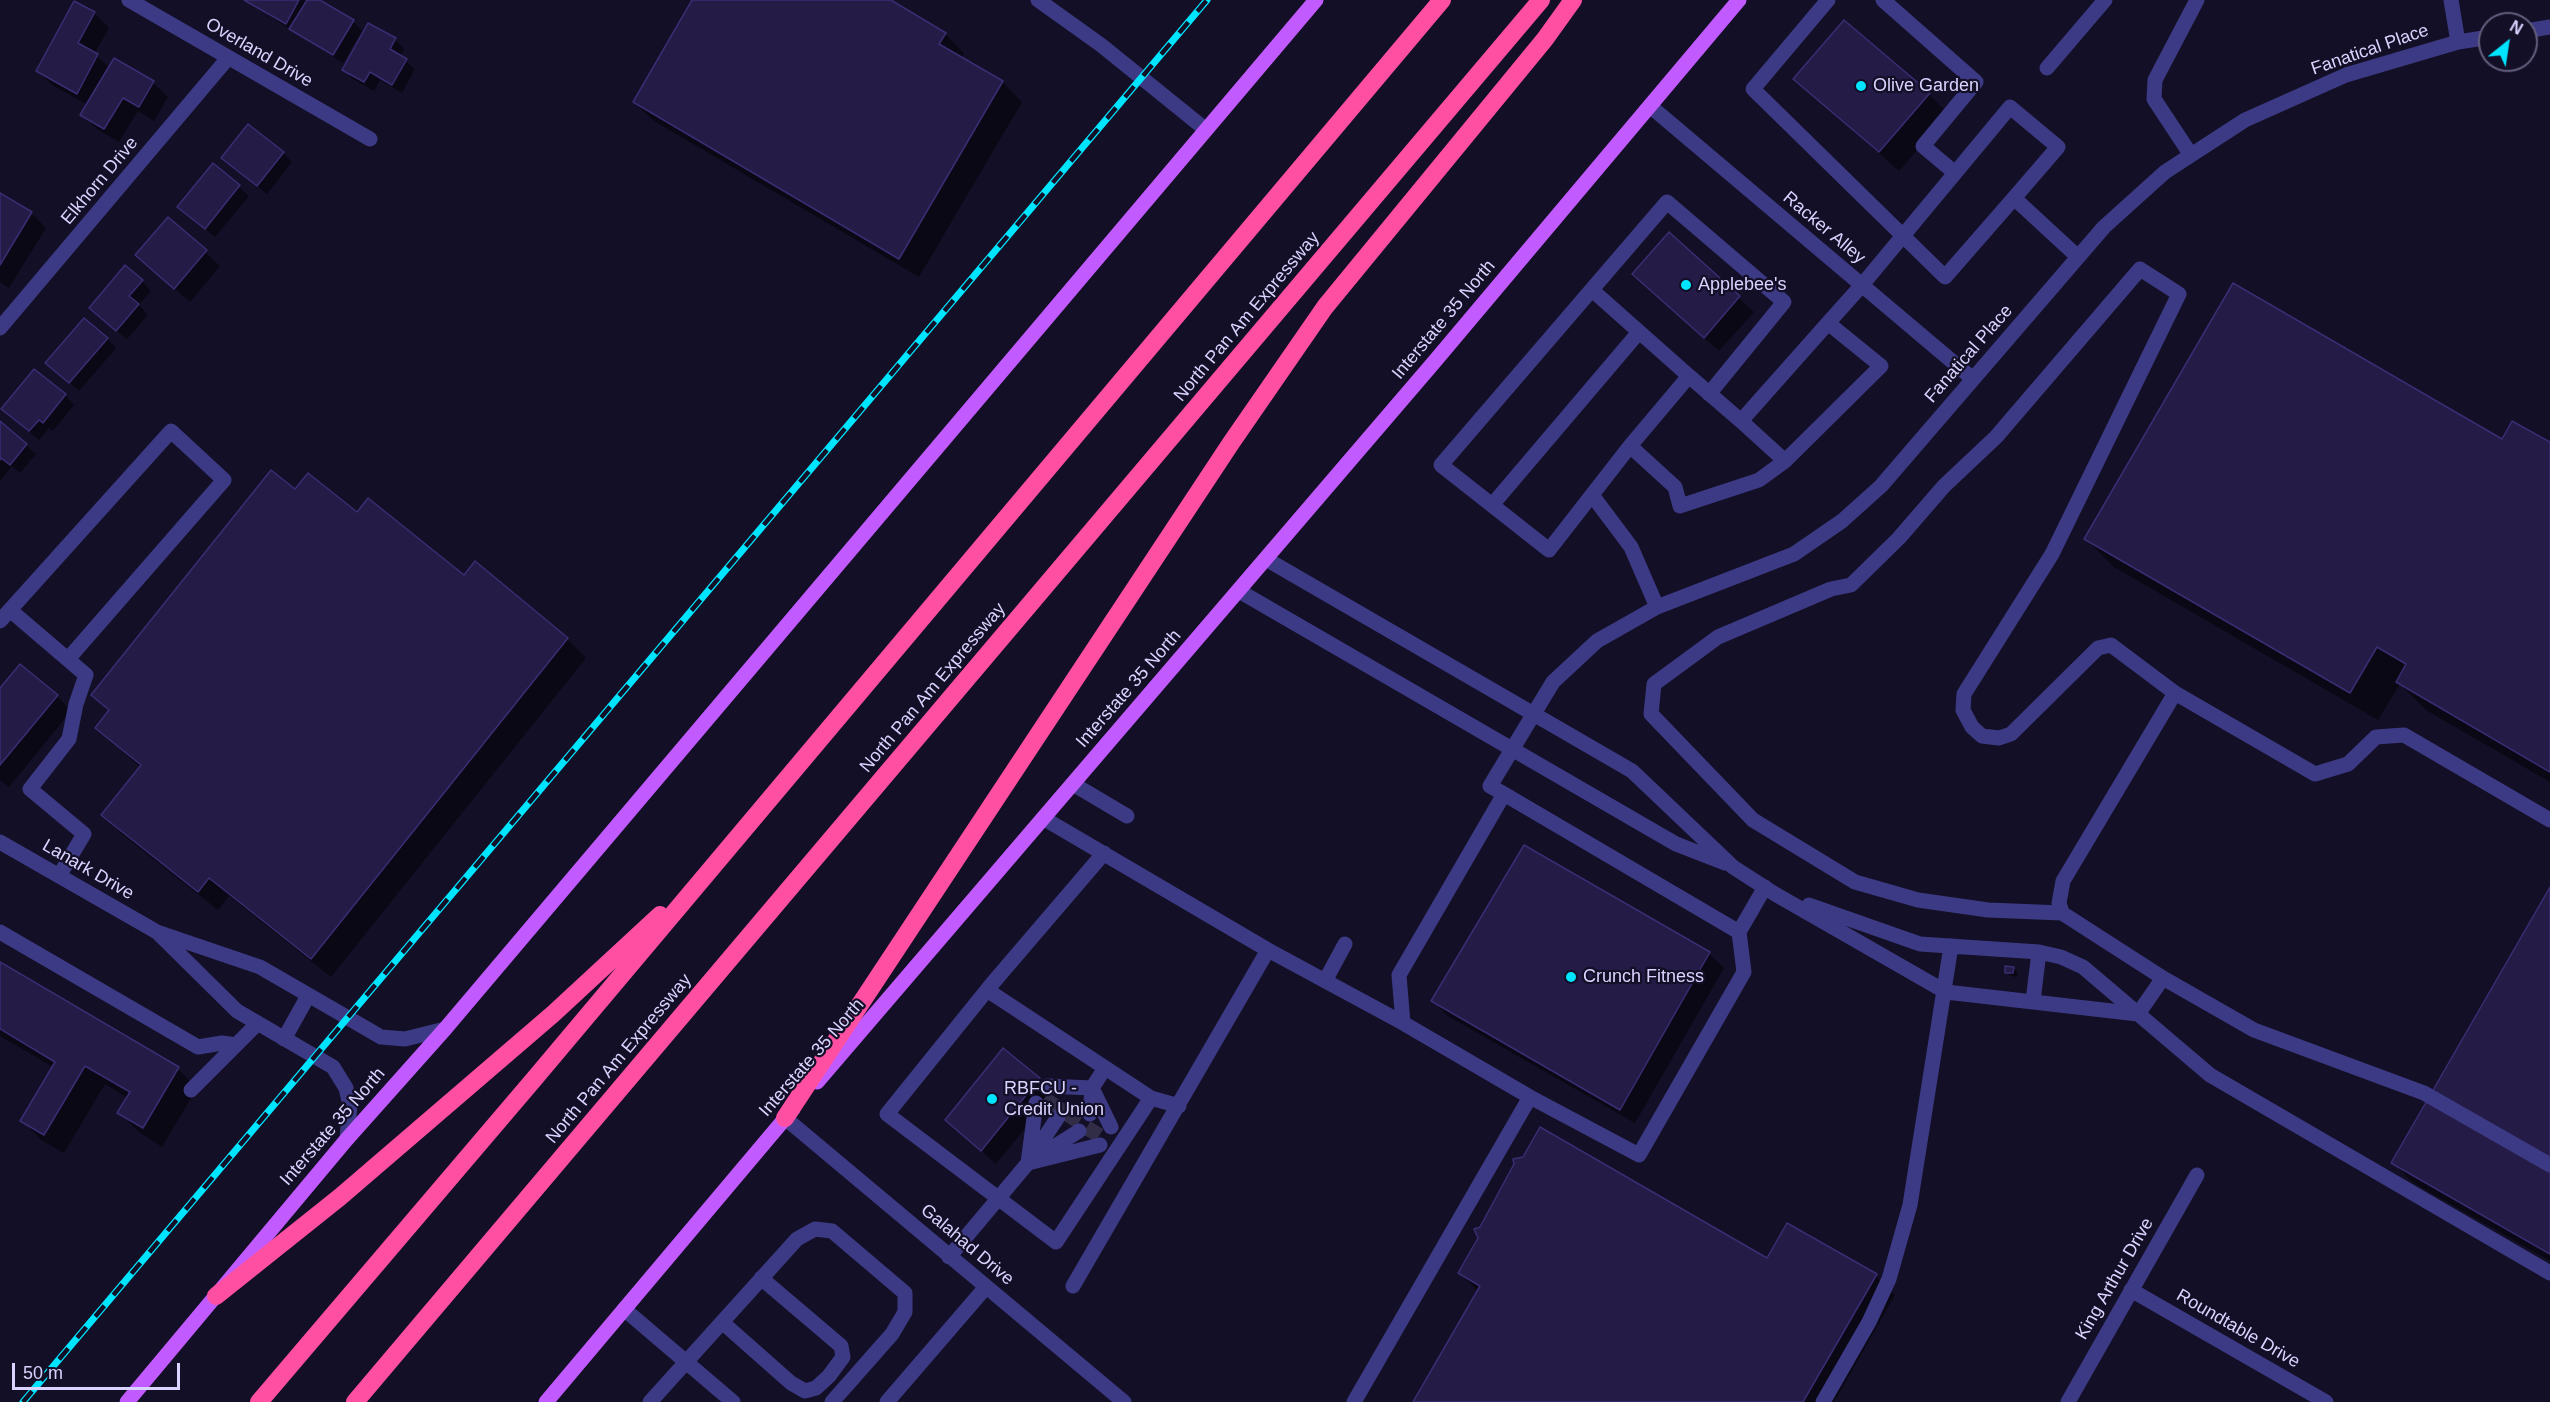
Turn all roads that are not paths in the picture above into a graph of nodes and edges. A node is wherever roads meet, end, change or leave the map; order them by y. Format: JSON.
{"nodes":[{"id":1,"x":129,"y":0,"type":"edge"},
{"id":2,"x":1038,"y":0,"type":"edge"},
{"id":3,"x":1316,"y":0,"type":"edge"},
{"id":4,"x":1442,"y":0,"type":"edge"},
{"id":5,"x":1541,"y":0,"type":"edge"},
{"id":6,"x":1573,"y":0,"type":"edge"},
{"id":7,"x":1739,"y":0,"type":"edge"},
{"id":8,"x":1828,"y":0,"type":"edge"},
{"id":9,"x":1883,"y":0,"type":"edge"},
{"id":10,"x":2106,"y":0,"type":"edge"},
{"id":11,"x":2197,"y":0,"type":"edge"},
{"id":12,"x":2451,"y":0,"type":"edge"},
{"id":13,"x":2478,"y":39,"type":"edge"},
{"id":14,"x":2458,"y":42,"type":"junction"},
{"id":15,"x":228,"y":58,"type":"junction"},
{"id":16,"x":2047,"y":68,"type":"dead end"},
{"id":17,"x":1650,"y":106,"type":"junction"},
{"id":18,"x":1205,"y":129,"type":"junction"},
{"id":19,"x":370,"y":139,"type":"dead end"},
{"id":20,"x":2191,"y":155,"type":"junction"},
{"id":21,"x":1955,"y":173,"type":"junction"},
{"id":22,"x":2014,"y":198,"type":"junction"},
{"id":23,"x":1902,"y":237,"type":"junction"},
{"id":24,"x":2078,"y":257,"type":"junction"},
{"id":25,"x":1862,"y":285,"type":"junction"},
{"id":26,"x":1592,"y":290,"type":"junction"},
{"id":27,"x":1828,"y":323,"type":"junction"},
{"id":28,"x":0,"y":328,"type":"edge"},
{"id":29,"x":1639,"y":332,"type":"junction"},
{"id":30,"x":1689,"y":376,"type":"junction"},
{"id":31,"x":1973,"y":379,"type":"junction"},
{"id":32,"x":1709,"y":393,"type":"junction"},
{"id":33,"x":1741,"y":421,"type":"junction"},
{"id":34,"x":1630,"y":446,"type":"junction"},
{"id":35,"x":1785,"y":461,"type":"junction"},
{"id":36,"x":1592,"y":495,"type":"junction"},
{"id":37,"x":1492,"y":505,"type":"junction"},
{"id":38,"x":1266,"y":559,"type":"junction"},
{"id":39,"x":1239,"y":591,"type":"junction"},
{"id":40,"x":1657,"y":606,"type":"junction"},
{"id":41,"x":5,"y":615,"type":"edge"},
{"id":42,"x":68,"y":659,"type":"junction"},
{"id":43,"x":2175,"y":693,"type":"junction"},
{"id":44,"x":1533,"y":714,"type":"junction"},
{"id":45,"x":1512,"y":749,"type":"junction"},
{"id":46,"x":1073,"y":784,"type":"junction"},
{"id":47,"x":1504,"y":794,"type":"junction"},
{"id":48,"x":1127,"y":816,"type":"dead end"},
{"id":49,"x":1044,"y":818,"type":"junction"},
{"id":50,"x":2550,"y":820,"type":"edge"},
{"id":51,"x":2,"y":846,"type":"edge"},
{"id":52,"x":1104,"y":853,"type":"junction"},
{"id":53,"x":715,"y":865,"type":"junction"},
{"id":54,"x":1733,"y":867,"type":"junction"},
{"id":55,"x":59,"y":876,"type":"junction"},
{"id":56,"x":1770,"y":890,"type":"junction"},
{"id":57,"x":2062,"y":913,"type":"junction"},
{"id":58,"x":0,"y":932,"type":"edge"},
{"id":59,"x":157,"y":932,"type":"junction"},
{"id":60,"x":1739,"y":932,"type":"junction"},
{"id":61,"x":1345,"y":944,"type":"dead end"},
{"id":62,"x":1952,"y":946,"type":"junction"},
{"id":63,"x":1268,"y":950,"type":"junction"},
{"id":64,"x":2039,"y":952,"type":"junction"},
{"id":65,"x":2163,"y":978,"type":"junction"},
{"id":66,"x":1324,"y":981,"type":"junction"},
{"id":67,"x":987,"y":990,"type":"junction"},
{"id":68,"x":1946,"y":992,"type":"junction"},
{"id":69,"x":308,"y":996,"type":"junction"},
{"id":70,"x":2033,"y":1001,"type":"junction"},
{"id":71,"x":2138,"y":1014,"type":"junction"},
{"id":72,"x":258,"y":1023,"type":"junction"},
{"id":73,"x":1403,"y":1023,"type":"junction"},
{"id":74,"x":445,"y":1029,"type":"junction"},
{"id":75,"x":284,"y":1039,"type":"junction"},
{"id":76,"x":236,"y":1045,"type":"junction"},
{"id":77,"x":1105,"y":1068,"type":"junction"},
{"id":78,"x":1092,"y":1088,"type":"junction"},
{"id":79,"x":191,"y":1090,"type":"dead end"},
{"id":80,"x":1530,"y":1097,"type":"junction"},
{"id":81,"x":1151,"y":1098,"type":"junction"},
{"id":82,"x":1179,"y":1106,"type":"junction"},
{"id":83,"x":1079,"y":1107,"type":"junction"},
{"id":84,"x":785,"y":1118,"type":"junction"},
{"id":85,"x":1068,"y":1124,"type":"junction"},
{"id":86,"x":347,"y":1139,"type":"junction"},
{"id":87,"x":1028,"y":1163,"type":"junction"},
{"id":88,"x":2550,"y":1165,"type":"edge"},
{"id":89,"x":2197,"y":1175,"type":"dead end"},
{"id":90,"x":998,"y":1200,"type":"junction"},
{"id":91,"x":949,"y":1257,"type":"junction"},
{"id":92,"x":2550,"y":1273,"type":"edge"},
{"id":93,"x":761,"y":1278,"type":"junction"},
{"id":94,"x":1073,"y":1286,"type":"dead end"},
{"id":95,"x":986,"y":1287,"type":"junction"},
{"id":96,"x":2131,"y":1290,"type":"junction"},
{"id":97,"x":216,"y":1296,"type":"junction"},
{"id":98,"x":624,"y":1309,"type":"junction"},
{"id":99,"x":722,"y":1322,"type":"junction"},
{"id":100,"x":685,"y":1361,"type":"junction"},
{"id":101,"x":127,"y":1402,"type":"edge"},
{"id":102,"x":259,"y":1402,"type":"edge"},
{"id":103,"x":355,"y":1402,"type":"edge"},
{"id":104,"x":546,"y":1402,"type":"edge"},
{"id":105,"x":650,"y":1402,"type":"edge"},
{"id":106,"x":733,"y":1402,"type":"edge"},
{"id":107,"x":832,"y":1402,"type":"edge"},
{"id":108,"x":887,"y":1402,"type":"edge"},
{"id":109,"x":1124,"y":1402,"type":"edge"},
{"id":110,"x":1354,"y":1402,"type":"edge"},
{"id":111,"x":1823,"y":1402,"type":"edge"},
{"id":112,"x":2068,"y":1402,"type":"edge"},
{"id":113,"x":2326,"y":1402,"type":"edge"}],
"edges":[{"from":1,"to":15,"type":"street","name":"Overland Drive"},
{"from":2,"to":18,"type":"street"},
{"from":3,"to":18,"type":"main road","name":"Interstate 35 North"},
{"from":4,"to":53,"type":"highway"},
{"from":5,"to":103,"type":"highway","name":"North Pan Am Expressway"},
{"from":6,"to":84,"type":"highway"},
{"from":7,"to":17,"type":"main road","name":"Interstate 35 North"},
{"from":8,"to":23,"type":"street"},
{"from":9,"to":21,"type":"street"},
{"from":10,"to":16,"type":"street"},
{"from":11,"to":20,"type":"street"},
{"from":12,"to":14,"type":"street"},
{"from":13,"to":14,"type":"street","name":"Fanatical Place"},
{"from":14,"to":20,"type":"street","name":"Fanatical Place"},
{"from":15,"to":19,"type":"street","name":"Overland Drive"},
{"from":15,"to":28,"type":"street","name":"Elkhorn Drive"},
{"from":17,"to":25,"type":"street","name":"Racker Alley"},
{"from":17,"to":38,"type":"main road","name":"Interstate 35 North"},
{"from":18,"to":74,"type":"main road","name":"Interstate 35 North"},
{"from":20,"to":24,"type":"street","name":"Fanatical Place"},
{"from":21,"to":22,"type":"street"},
{"from":21,"to":23,"type":"street"},
{"from":22,"to":23,"type":"street"},
{"from":22,"to":24,"type":"street"},
{"from":23,"to":25,"type":"street"},
{"from":24,"to":31,"type":"street","name":"Fanatical Place"},
{"from":25,"to":27,"type":"street"},
{"from":25,"to":31,"type":"street","name":"Racker Alley"},
{"from":26,"to":29,"type":"street"},
{"from":26,"to":32,"type":"street"},
{"from":26,"to":37,"type":"street"},
{"from":27,"to":33,"type":"street"},
{"from":27,"to":35,"type":"street"},
{"from":29,"to":30,"type":"street"},
{"from":29,"to":37,"type":"street"},
{"from":30,"to":32,"type":"street"},
{"from":30,"to":34,"type":"street"},
{"from":31,"to":40,"type":"street","name":"Fanatical Place"},
{"from":32,"to":33,"type":"street"},
{"from":33,"to":35,"type":"street"},
{"from":34,"to":35,"type":"street"},
{"from":34,"to":36,"type":"street"},
{"from":36,"to":37,"type":"street"},
{"from":36,"to":40,"type":"street"},
{"from":38,"to":39,"type":"main road","name":"Interstate 35 North"},
{"from":38,"to":44,"type":"street"},
{"from":39,"to":45,"type":"street"},
{"from":39,"to":46,"type":"main road","name":"Interstate 35 North"},
{"from":40,"to":44,"type":"street","name":"Fanatical Place"},
{"from":41,"to":42,"type":"street"},
{"from":41,"to":42,"type":"street"},
{"from":42,"to":55,"type":"street"},
{"from":43,"to":50,"type":"street"},
{"from":43,"to":57,"type":"street"},
{"from":43,"to":57,"type":"street"},
{"from":44,"to":45,"type":"street","name":"Fanatical Place"},
{"from":44,"to":54,"type":"street"},
{"from":45,"to":47,"type":"street","name":"Fanatical Place"},
{"from":45,"to":54,"type":"street"},
{"from":46,"to":48,"type":"street"},
{"from":46,"to":49,"type":"main road","name":"Interstate 35 North"},
{"from":47,"to":60,"type":"street"},
{"from":47,"to":73,"type":"street"},
{"from":49,"to":52,"type":"street"},
{"from":49,"to":84,"type":"main road","name":"Interstate 35 North"},
{"from":51,"to":55,"type":"street","name":"Lanark Drive"},
{"from":52,"to":63,"type":"street"},
{"from":52,"to":67,"type":"street"},
{"from":53,"to":97,"type":"highway"},
{"from":53,"to":102,"type":"highway"},
{"from":54,"to":56,"type":"street"},
{"from":55,"to":59,"type":"street","name":"Lanark Drive"},
{"from":56,"to":60,"type":"street"},
{"from":56,"to":62,"type":"street"},
{"from":56,"to":68,"type":"street"},
{"from":57,"to":65,"type":"street"},
{"from":58,"to":76,"type":"street"},
{"from":59,"to":69,"type":"street","name":"Lanark Drive"},
{"from":59,"to":72,"type":"street","name":"Lanark Drive"},
{"from":60,"to":80,"type":"street"},
{"from":61,"to":66,"type":"street"},
{"from":62,"to":64,"type":"street"},
{"from":62,"to":68,"type":"street"},
{"from":63,"to":66,"type":"street"},
{"from":63,"to":82,"type":"street"},
{"from":64,"to":70,"type":"street"},
{"from":64,"to":71,"type":"street"},
{"from":65,"to":71,"type":"street"},
{"from":65,"to":88,"type":"street"},
{"from":66,"to":73,"type":"street"},
{"from":67,"to":77,"type":"street"},
{"from":67,"to":90,"type":"street"},
{"from":68,"to":70,"type":"street"},
{"from":68,"to":111,"type":"street"},
{"from":69,"to":74,"type":"street","name":"Lanark Drive"},
{"from":69,"to":75,"type":"street"},
{"from":70,"to":71,"type":"street"},
{"from":71,"to":92,"type":"street"},
{"from":72,"to":75,"type":"street","name":"Lanark Drive"},
{"from":72,"to":76,"type":"street"},
{"from":73,"to":80,"type":"street"},
{"from":74,"to":86,"type":"main road","name":"Interstate 35 North"},
{"from":75,"to":86,"type":"street","name":"Lanark Drive"},
{"from":76,"to":79,"type":"street"},
{"from":77,"to":78,"type":"street"},
{"from":77,"to":81,"type":"street"},
{"from":78,"to":83,"type":"street"},
{"from":78,"to":83,"type":"street"},
{"from":78,"to":83,"type":"street"},
{"from":78,"to":83,"type":"street"},
{"from":80,"to":110,"type":"street"},
{"from":81,"to":82,"type":"street"},
{"from":81,"to":90,"type":"street"},
{"from":82,"to":94,"type":"street"},
{"from":84,"to":91,"type":"street","name":"Galahad Drive"},
{"from":84,"to":98,"type":"main road","name":"Interstate 35 North"},
{"from":85,"to":87,"type":"street"},
{"from":85,"to":87,"type":"street"},
{"from":85,"to":87,"type":"street"},
{"from":85,"to":87,"type":"street"},
{"from":86,"to":97,"type":"main road","name":"Interstate 35 North"},
{"from":87,"to":90,"type":"street"},
{"from":89,"to":96,"type":"street","name":"King Arthur Drive"},
{"from":90,"to":91,"type":"street"},
{"from":91,"to":95,"type":"street","name":"Galahad Drive"},
{"from":93,"to":99,"type":"street"},
{"from":93,"to":99,"type":"street"},
{"from":93,"to":107,"type":"street"},
{"from":95,"to":108,"type":"street"},
{"from":95,"to":109,"type":"street","name":"Galahad Drive"},
{"from":96,"to":112,"type":"street","name":"King Arthur Drive"},
{"from":96,"to":113,"type":"street","name":"Roundtable Drive"},
{"from":97,"to":101,"type":"main road","name":"Interstate 35 North"},
{"from":98,"to":100,"type":"street"},
{"from":98,"to":104,"type":"main road","name":"Interstate 35 North"},
{"from":99,"to":100,"type":"street"},
{"from":100,"to":105,"type":"street"},
{"from":100,"to":106,"type":"street"}]}
